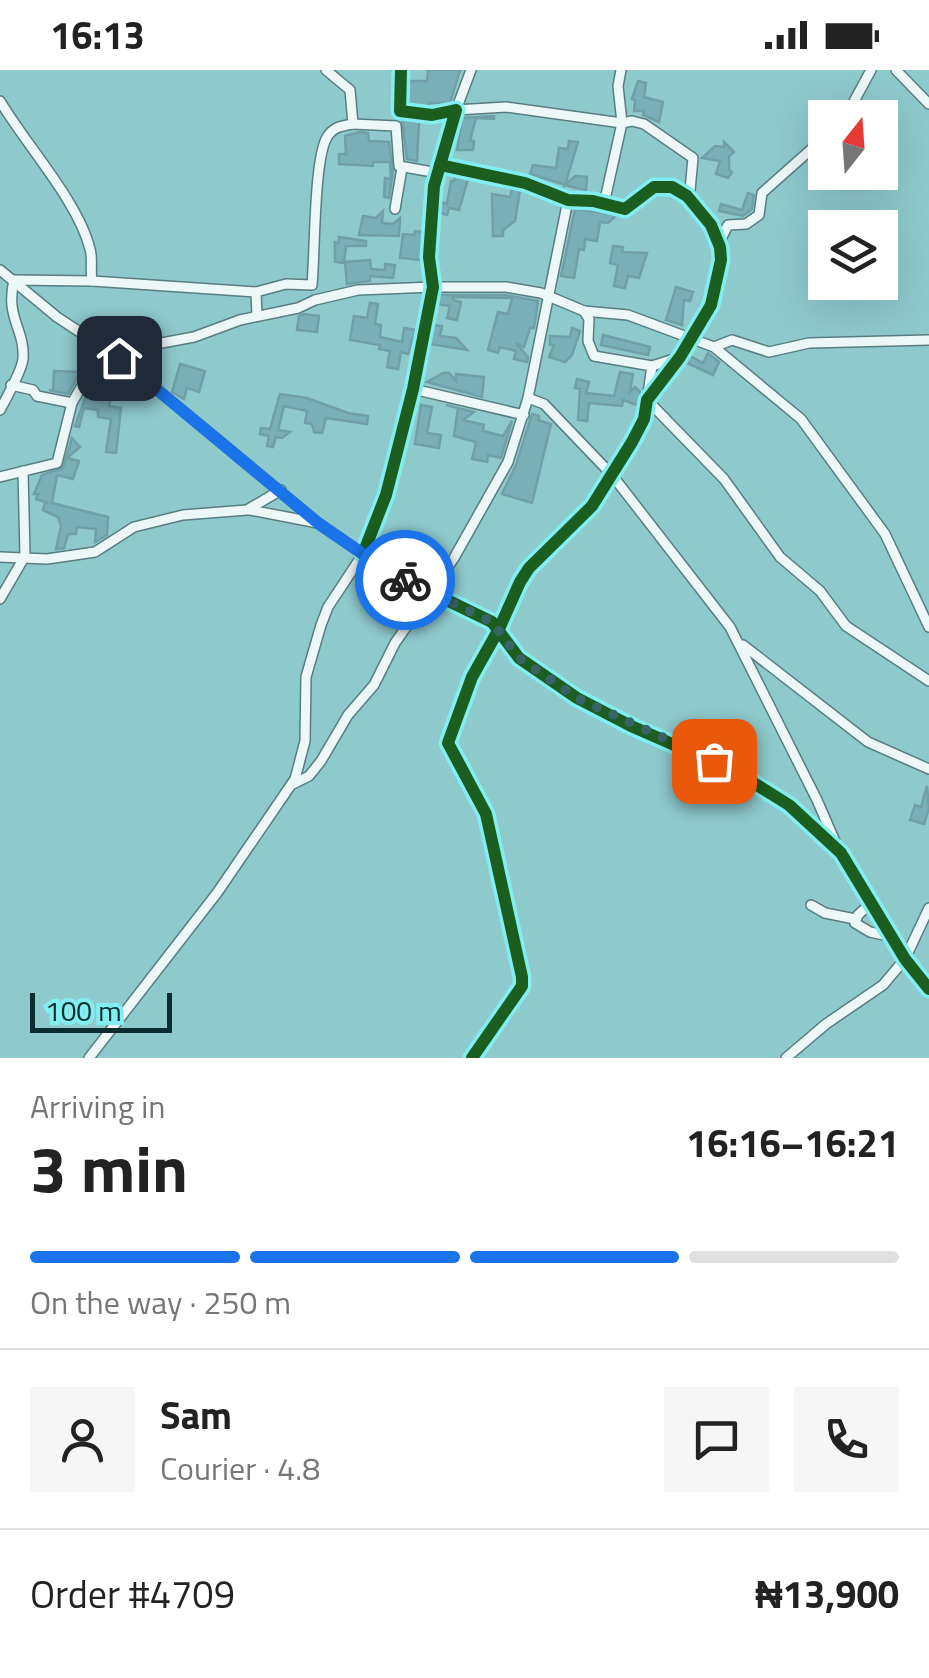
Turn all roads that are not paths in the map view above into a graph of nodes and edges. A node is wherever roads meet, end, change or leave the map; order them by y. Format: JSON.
{"nodes":[{"id":1,"x":326,"y":70,"type":"edge"},
{"id":2,"x":401,"y":70,"type":"edge"},
{"id":3,"x":471,"y":70,"type":"edge"},
{"id":4,"x":621,"y":70,"type":"edge"},
{"id":5,"x":872,"y":70,"type":"edge"},
{"id":6,"x":896,"y":70,"type":"edge"},
{"id":7,"x":855,"y":100,"type":"edge"},
{"id":8,"x":0,"y":101,"type":"edge"},
{"id":9,"x":929,"y":104,"type":"edge"},
{"id":10,"x":456,"y":110,"type":"junction"},
{"id":11,"x":400,"y":112,"type":"junction"},
{"id":12,"x":622,"y":123,"type":"junction"},
{"id":13,"x":353,"y":124,"type":"junction"},
{"id":14,"x":396,"y":126,"type":"junction"},
{"id":15,"x":808,"y":152,"type":"edge"},
{"id":16,"x":402,"y":168,"type":"junction"},
{"id":17,"x":439,"y":169,"type":"junction"},
{"id":18,"x":568,"y":200,"type":"junction"},
{"id":19,"x":690,"y":200,"type":"junction"},
{"id":20,"x":604,"y":204,"type":"junction"},
{"id":21,"x":394,"y":209,"type":"dead end"},
{"id":22,"x":719,"y":243,"type":"junction"},
{"id":23,"x":0,"y":270,"type":"edge"},
{"id":24,"x":14,"y":280,"type":"junction"},
{"id":25,"x":92,"y":280,"type":"junction"},
{"id":26,"x":433,"y":287,"type":"junction"},
{"id":27,"x":256,"y":292,"type":"junction"},
{"id":28,"x":547,"y":296,"type":"junction"},
{"id":29,"x":584,"y":310,"type":"junction"},
{"id":30,"x":257,"y":316,"type":"junction"},
{"id":31,"x":693,"y":336,"type":"junction"},
{"id":32,"x":929,"y":340,"type":"edge"},
{"id":33,"x":714,"y":346,"type":"junction"},
{"id":34,"x":103,"y":349,"type":"junction"},
{"id":35,"x":680,"y":357,"type":"junction"},
{"id":36,"x":119,"y":358,"type":"junction"},
{"id":37,"x":652,"y":366,"type":"junction"},
{"id":38,"x":11,"y":384,"type":"junction"},
{"id":39,"x":413,"y":390,"type":"junction"},
{"id":40,"x":528,"y":398,"type":"junction"},
{"id":41,"x":648,"y":400,"type":"junction"},
{"id":42,"x":72,"y":403,"type":"junction"},
{"id":43,"x":0,"y":410,"type":"edge"},
{"id":44,"x":524,"y":415,"type":"junction"},
{"id":45,"x":23,"y":472,"type":"junction"},
{"id":46,"x":612,"y":475,"type":"junction"},
{"id":47,"x":0,"y":477,"type":"edge"},
{"id":48,"x":281,"y":490,"type":"junction"},
{"id":49,"x":247,"y":510,"type":"junction"},
{"id":50,"x":318,"y":523,"type":"junction"},
{"id":51,"x":363,"y":554,"type":"junction"},
{"id":52,"x":24,"y":556,"type":"junction"},
{"id":53,"x":0,"y":557,"type":"edge"},
{"id":54,"x":430,"y":591,"type":"junction"},
{"id":55,"x":0,"y":599,"type":"edge"},
{"id":56,"x":929,"y":627,"type":"edge"},
{"id":57,"x":499,"y":629,"type":"junction"},
{"id":58,"x":737,"y":640,"type":"junction"},
{"id":59,"x":929,"y":681,"type":"edge"},
{"id":60,"x":929,"y":769,"type":"edge"},
{"id":61,"x":291,"y":785,"type":"junction"},
{"id":62,"x":838,"y":849,"type":"junction"},
{"id":63,"x":872,"y":902,"type":"junction"},
{"id":64,"x":811,"y":905,"type":"dead end"},
{"id":65,"x":929,"y":908,"type":"edge"},
{"id":66,"x":855,"y":920,"type":"junction"},
{"id":67,"x":893,"y":937,"type":"junction"},
{"id":68,"x":905,"y":959,"type":"junction"},
{"id":69,"x":929,"y":989,"type":"edge"},
{"id":70,"x":89,"y":1058,"type":"edge"},
{"id":71,"x":472,"y":1058,"type":"edge"},
{"id":72,"x":786,"y":1058,"type":"edge"}],
"edges":[{"from":1,"to":13,"type":"street"},
{"from":2,"to":11,"type":"street"},
{"from":3,"to":10,"type":"street"},
{"from":4,"to":12,"type":"street"},
{"from":5,"to":7,"type":"street"},
{"from":6,"to":9,"type":"street"},
{"from":8,"to":25,"type":"street"},
{"from":10,"to":11,"type":"street"},
{"from":10,"to":12,"type":"street"},
{"from":10,"to":17,"type":"street"},
{"from":11,"to":14,"type":"street"},
{"from":12,"to":19,"type":"street"},
{"from":12,"to":20,"type":"street"},
{"from":13,"to":14,"type":"street"},
{"from":13,"to":27,"type":"street"},
{"from":14,"to":16,"type":"street"},
{"from":15,"to":22,"type":"street"},
{"from":16,"to":17,"type":"street"},
{"from":16,"to":21,"type":"street"},
{"from":17,"to":18,"type":"street"},
{"from":17,"to":26,"type":"street"},
{"from":18,"to":20,"type":"street"},
{"from":18,"to":28,"type":"street"},
{"from":19,"to":20,"type":"street"},
{"from":19,"to":22,"type":"street"},
{"from":22,"to":31,"type":"street"},
{"from":23,"to":24,"type":"street"},
{"from":24,"to":25,"type":"street"},
{"from":24,"to":34,"type":"street"},
{"from":24,"to":38,"type":"street"},
{"from":25,"to":27,"type":"street"},
{"from":26,"to":28,"type":"street"},
{"from":26,"to":30,"type":"street"},
{"from":26,"to":39,"type":"street"},
{"from":27,"to":30,"type":"street"},
{"from":28,"to":29,"type":"street"},
{"from":28,"to":40,"type":"street"},
{"from":29,"to":31,"type":"street"},
{"from":29,"to":37,"type":"street"},
{"from":30,"to":36,"type":"street"},
{"from":31,"to":33,"type":"street"},
{"from":31,"to":35,"type":"street"},
{"from":32,"to":33,"type":"street"},
{"from":33,"to":56,"type":"street"},
{"from":34,"to":36,"type":"street"},
{"from":34,"to":42,"type":"street"},
{"from":35,"to":37,"type":"street"},
{"from":35,"to":41,"type":"street"},
{"from":36,"to":48,"type":"street"},
{"from":37,"to":41,"type":"street"},
{"from":38,"to":42,"type":"street"},
{"from":38,"to":43,"type":"street"},
{"from":39,"to":44,"type":"street"},
{"from":39,"to":51,"type":"street"},
{"from":40,"to":44,"type":"street"},
{"from":40,"to":46,"type":"street"},
{"from":41,"to":46,"type":"street"},
{"from":41,"to":59,"type":"street"},
{"from":42,"to":45,"type":"street"},
{"from":44,"to":54,"type":"street"},
{"from":45,"to":47,"type":"street"},
{"from":45,"to":52,"type":"street"},
{"from":46,"to":57,"type":"street"},
{"from":46,"to":58,"type":"street"},
{"from":48,"to":49,"type":"street"},
{"from":48,"to":50,"type":"street"},
{"from":49,"to":50,"type":"street"},
{"from":49,"to":52,"type":"street"},
{"from":50,"to":51,"type":"street"},
{"from":51,"to":54,"type":"street"},
{"from":51,"to":61,"type":"street"},
{"from":52,"to":53,"type":"street"},
{"from":52,"to":55,"type":"street"},
{"from":54,"to":57,"type":"street"},
{"from":54,"to":61,"type":"street"},
{"from":57,"to":62,"type":"street"},
{"from":57,"to":71,"type":"street"},
{"from":58,"to":60,"type":"street"},
{"from":58,"to":62,"type":"street"},
{"from":61,"to":70,"type":"street"},
{"from":62,"to":63,"type":"street"},
{"from":63,"to":66,"type":"street"},
{"from":63,"to":67,"type":"street"},
{"from":64,"to":66,"type":"street"},
{"from":65,"to":68,"type":"street"},
{"from":66,"to":67,"type":"street"},
{"from":67,"to":68,"type":"street"},
{"from":68,"to":69,"type":"street"},
{"from":68,"to":72,"type":"street"}]}
